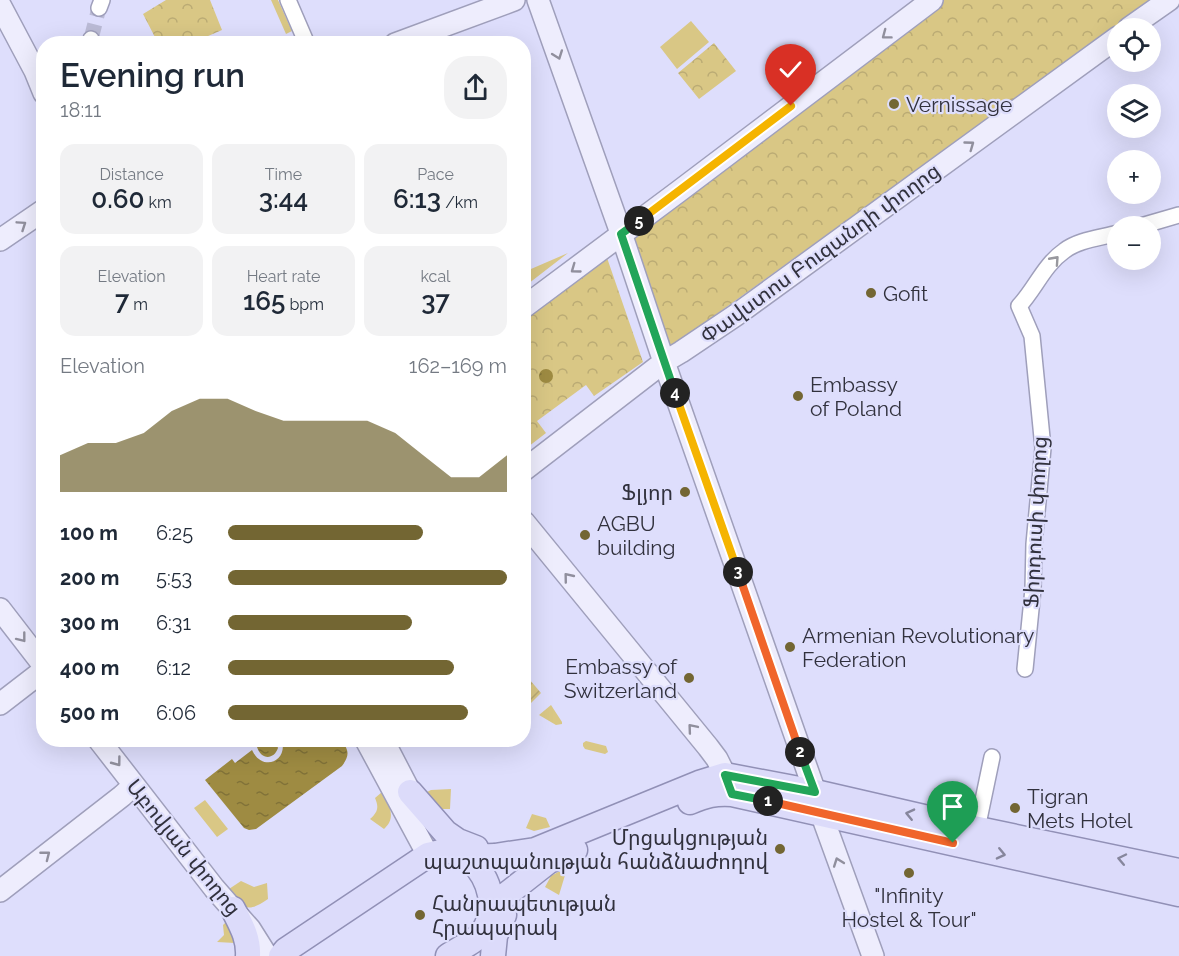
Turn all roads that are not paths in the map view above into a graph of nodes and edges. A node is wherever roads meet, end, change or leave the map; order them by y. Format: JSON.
{"nodes":[{"id":1,"x":9,"y":0,"type":"edge"},
{"id":2,"x":288,"y":0,"type":"edge"},
{"id":3,"x":514,"y":0,"type":"edge"},
{"id":4,"x":538,"y":0,"type":"edge"},
{"id":5,"x":932,"y":0,"type":"edge"},
{"id":6,"x":1169,"y":0,"type":"edge"},
{"id":7,"x":0,"y":5,"type":"edge"},
{"id":8,"x":1144,"y":18,"type":"edge"},
{"id":9,"x":304,"y":36,"type":"edge"},
{"id":10,"x":417,"y":36,"type":"edge"},
{"id":11,"x":1107,"y":45,"type":"edge"},
{"id":12,"x":36,"y":49,"type":"edge"},
{"id":13,"x":36,"y":73,"type":"edge"},
{"id":14,"x":36,"y":215,"type":"edge"},
{"id":15,"x":1179,"y":215,"type":"edge"},
{"id":16,"x":1161,"y":220,"type":"edge"},
{"id":17,"x":621,"y":234,"type":"junction"},
{"id":18,"x":1107,"y":236,"type":"edge"},
{"id":19,"x":0,"y":240,"type":"edge"},
{"id":20,"x":531,"y":302,"type":"edge"},
{"id":21,"x":664,"y":362,"type":"junction"},
{"id":22,"x":531,"y":465,"type":"edge"},
{"id":23,"x":531,"y":531,"type":"edge"},
{"id":24,"x":0,"y":609,"type":"edge"},
{"id":25,"x":36,"y":657,"type":"edge"},
{"id":26,"x":1025,"y":669,"type":"dead end"},
{"id":27,"x":36,"y":675,"type":"edge"},
{"id":28,"x":0,"y":704,"type":"edge"},
{"id":29,"x":104,"y":747,"type":"edge"},
{"id":30,"x":371,"y":747,"type":"edge"},
{"id":31,"x":387,"y":747,"type":"edge"},
{"id":32,"x":992,"y":758,"type":"dead end"},
{"id":33,"x":729,"y":784,"type":"junction"},
{"id":34,"x":134,"y":785,"type":"junction"},
{"id":35,"x":410,"y":792,"type":"junction"},
{"id":36,"x":818,"y":802,"type":"junction"},
{"id":37,"x":977,"y":829,"type":"junction"},
{"id":38,"x":447,"y":854,"type":"junction"},
{"id":39,"x":495,"y":856,"type":"junction"},
{"id":40,"x":540,"y":868,"type":"junction"},
{"id":41,"x":1179,"y":871,"type":"edge"},
{"id":42,"x":0,"y":891,"type":"edge"},
{"id":43,"x":1179,"y":894,"type":"edge"},
{"id":44,"x":233,"y":909,"type":"junction"},
{"id":45,"x":490,"y":910,"type":"junction"},
{"id":46,"x":488,"y":949,"type":"edge"},
{"id":47,"x":249,"y":956,"type":"edge"},
{"id":48,"x":267,"y":956,"type":"edge"},
{"id":49,"x":280,"y":956,"type":"edge"},
{"id":50,"x":448,"y":956,"type":"edge"},
{"id":51,"x":873,"y":956,"type":"edge"}],
"edges":[{"from":1,"to":12,"type":"street"},
{"from":2,"to":9,"type":"street"},
{"from":3,"to":10,"type":"street"},
{"from":4,"to":17,"type":"street","one_way":true},
{"from":5,"to":17,"type":"street","one_way":true},
{"from":6,"to":8,"type":"street"},
{"from":7,"to":13,"type":"street"},
{"from":21,"to":11,"type":"street","name":"Փավստոս Բուզանդի փողոց","one_way":true},
{"from":19,"to":14,"type":"street","one_way":true},
{"from":15,"to":16,"type":"street"},
{"from":17,"to":20,"type":"street","one_way":true},
{"from":17,"to":21,"type":"street"},
{"from":26,"to":18,"type":"street","name":"Ֆիրդուսի փողոց","one_way":true},
{"from":21,"to":22,"type":"street","name":"Փավստոս Բուզանդի փողոց"},
{"from":21,"to":36,"type":"street"},
{"from":33,"to":23,"type":"street","one_way":true},
{"from":24,"to":25,"type":"street","one_way":true},
{"from":27,"to":28,"type":"street"},
{"from":29,"to":34,"type":"street","name":"Աբովյան փողոց","one_way":true},
{"from":30,"to":38,"type":"street"},
{"from":31,"to":35,"type":"street"},
{"from":32,"to":37,"type":"street"},
{"from":33,"to":36,"type":"main road"},
{"from":33,"to":39,"type":"main road"},
{"from":33,"to":40,"type":"main road"},
{"from":42,"to":34,"type":"street","one_way":true},
{"from":34,"to":44,"type":"street","name":"Աբովյան փողոց"},
{"from":35,"to":38,"type":"street"},
{"from":35,"to":39,"type":"main road"},
{"from":37,"to":36,"type":"main road","one_way":true},
{"from":36,"to":43,"type":"main road","one_way":true},
{"from":51,"to":36,"type":"street","one_way":true},
{"from":41,"to":37,"type":"main road","one_way":true},
{"from":38,"to":39,"type":"main road"},
{"from":38,"to":45,"type":"main road"},
{"from":38,"to":49,"type":"main road"},
{"from":40,"to":45,"type":"main road"},
{"from":40,"to":46,"type":"main road"},
{"from":44,"to":47,"type":"main road"},
{"from":44,"to":48,"type":"street","name":"Աբովյան փողոց"},
{"from":45,"to":46,"type":"main road"},
{"from":46,"to":50,"type":"main road"}]}
